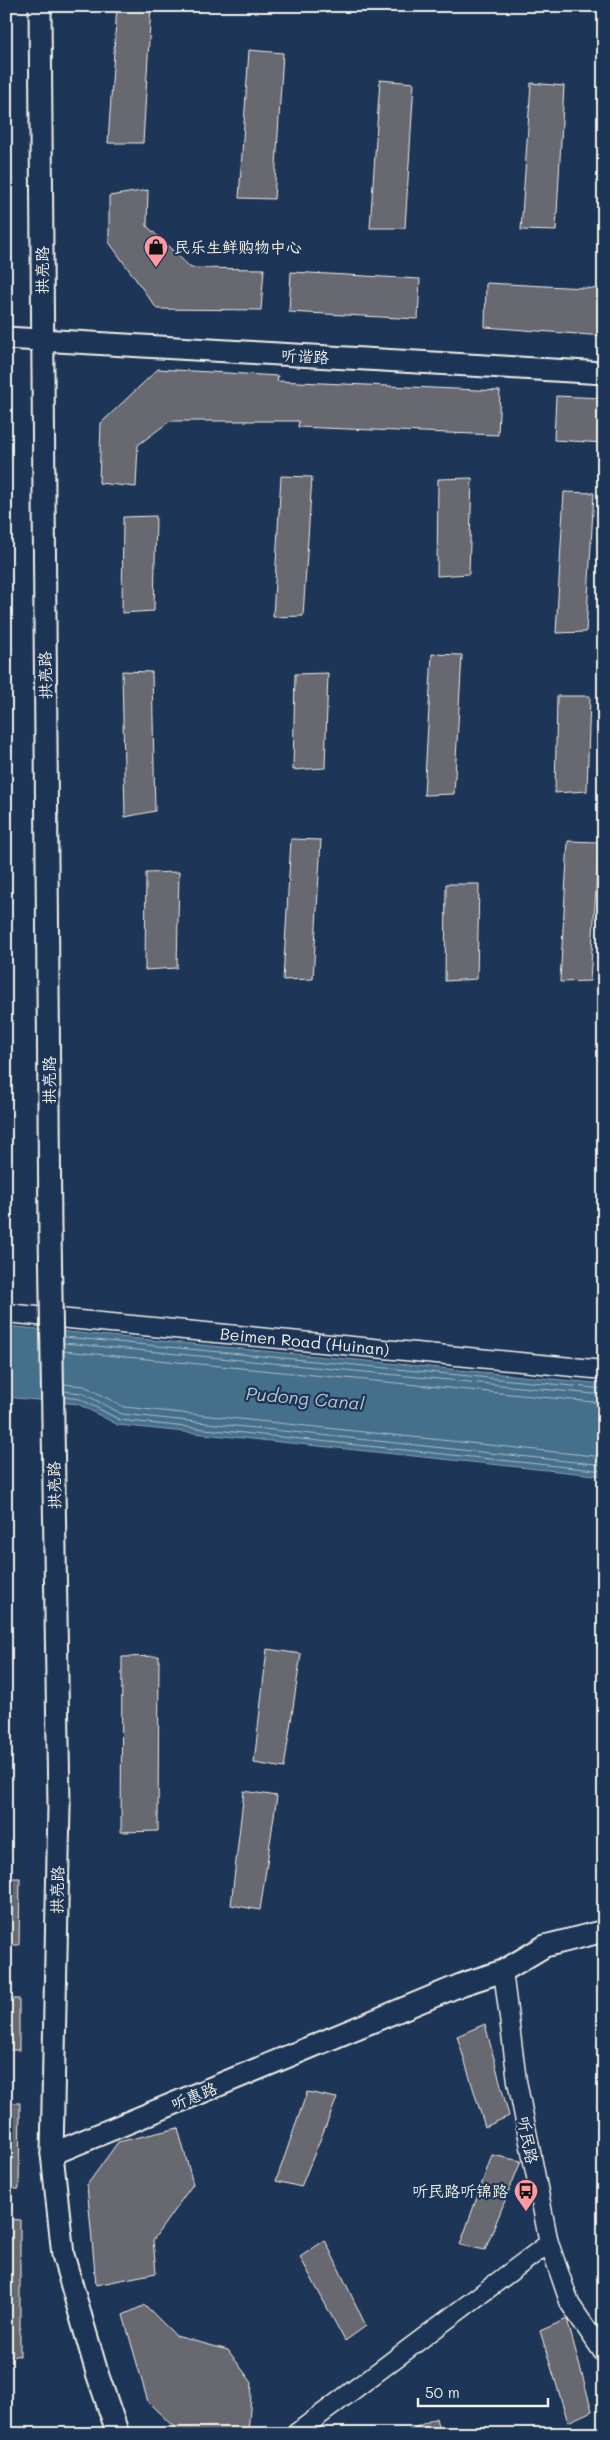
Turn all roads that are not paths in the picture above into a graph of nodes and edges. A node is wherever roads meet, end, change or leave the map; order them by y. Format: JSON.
{"nodes":[{"id":1,"x":40,"y":6,"type":"edge"},
{"id":2,"x":6,"y":338,"type":"edge"},
{"id":3,"x":42,"y":340,"type":"junction"},
{"id":4,"x":604,"y":373,"type":"edge"},
{"id":5,"x":6,"y":1313,"type":"edge"},
{"id":6,"x":604,"y":1370,"type":"edge"},
{"id":7,"x":604,"y":1931,"type":"edge"},
{"id":8,"x":503,"y":1971,"type":"junction"},
{"id":9,"x":52,"y":2154,"type":"junction"},
{"id":10,"x":549,"y":2243,"type":"junction"},
{"id":11,"x":604,"y":2354,"type":"edge"},
{"id":12,"x":118,"y":2434,"type":"edge"},
{"id":13,"x":295,"y":2434,"type":"edge"}],
"edges":[{"from":1,"to":3,"type":"street","name":"拱亮路"},
{"from":2,"to":3,"type":"street","name":"听谐路"},
{"from":3,"to":4,"type":"street","name":"听谐路"},
{"from":3,"to":9,"type":"street","name":"拱亮路","bridge":true},
{"from":5,"to":6,"type":"street","name":"Beimen Road (Huinan)"},
{"from":7,"to":8,"type":"street","name":"听惠路"},
{"from":8,"to":9,"type":"street","name":"听惠路"},
{"from":8,"to":10,"type":"street","name":"听民路"},
{"from":9,"to":12,"type":"street"},
{"from":10,"to":11,"type":"street","name":"听民路"},
{"from":10,"to":13,"type":"street"}]}
